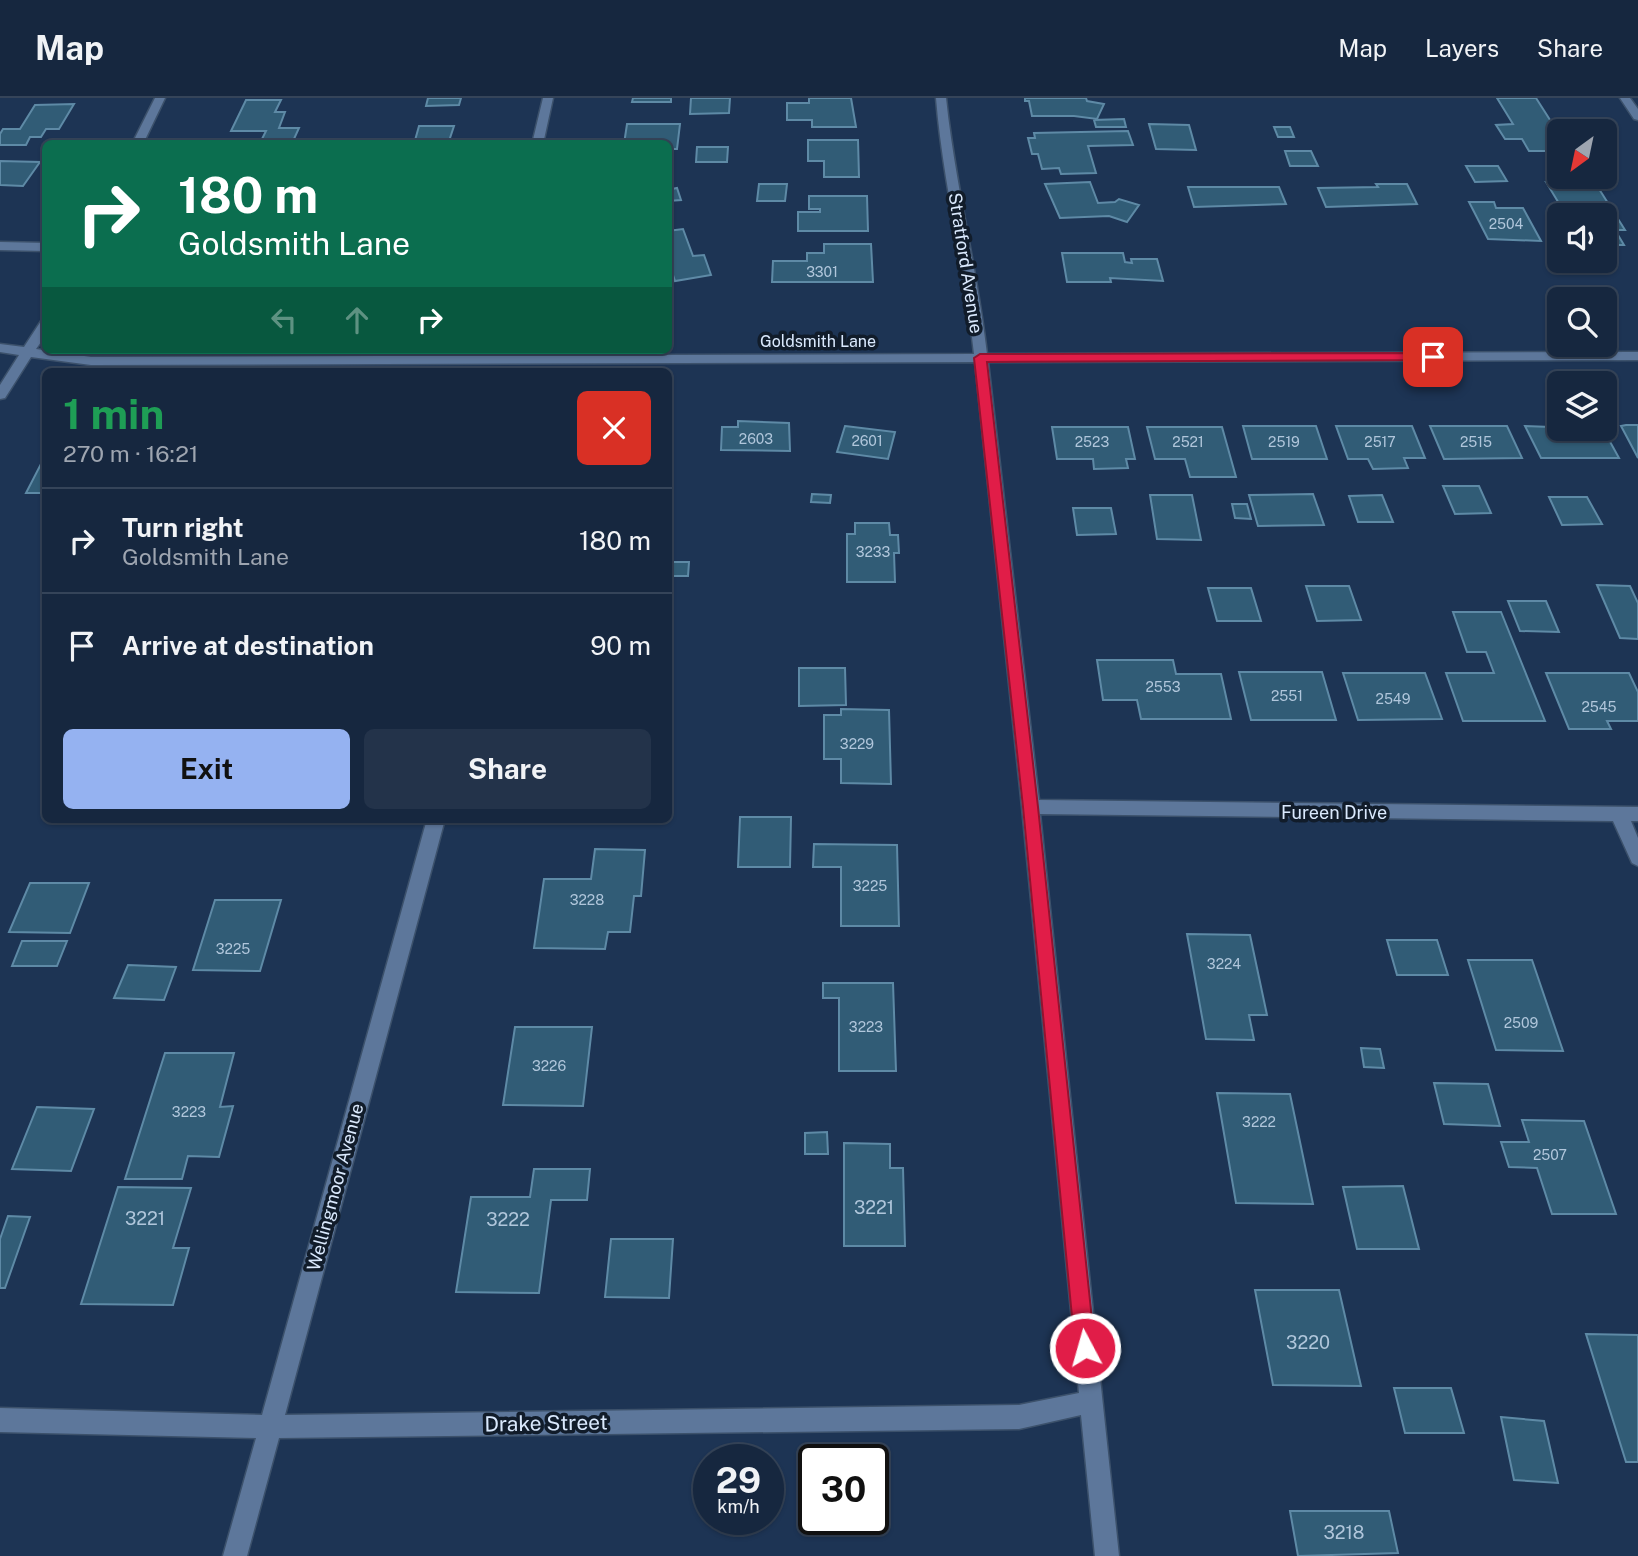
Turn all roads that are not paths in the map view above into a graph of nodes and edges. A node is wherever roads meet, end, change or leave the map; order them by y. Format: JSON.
{"nodes":[{"id":1,"x":160,"y":98,"type":"edge"},
{"id":2,"x":548,"y":98,"type":"edge"},
{"id":3,"x":941,"y":98,"type":"edge"},
{"id":4,"x":1625,"y":98,"type":"edge"},
{"id":5,"x":1638,"y":117,"type":"edge"},
{"id":6,"x":139,"y":140,"type":"edge"},
{"id":7,"x":538,"y":140,"type":"edge"},
{"id":8,"x":0,"y":246,"type":"edge"},
{"id":9,"x":42,"y":247,"type":"edge"},
{"id":10,"x":42,"y":330,"type":"edge"},
{"id":11,"x":0,"y":348,"type":"edge"},
{"id":12,"x":27,"y":354,"type":"junction"},
{"id":13,"x":1638,"y":356,"type":"edge"},
{"id":14,"x":980,"y":358,"type":"junction"},
{"id":15,"x":550,"y":360,"type":"edge"},
{"id":16,"x":0,"y":395,"type":"edge"},
{"id":17,"x":1031,"y":807,"type":"junction"},
{"id":18,"x":1619,"y":814,"type":"junction"},
{"id":19,"x":1638,"y":814,"type":"edge"},
{"id":20,"x":435,"y":823,"type":"edge"},
{"id":21,"x":1638,"y":858,"type":"edge"},
{"id":22,"x":1091,"y":1402,"type":"junction"},
{"id":23,"x":0,"y":1420,"type":"edge"},
{"id":24,"x":269,"y":1427,"type":"junction"},
{"id":25,"x":236,"y":1556,"type":"edge"},
{"id":26,"x":1107,"y":1556,"type":"edge"}],
"edges":[{"from":1,"to":6,"type":"street"},
{"from":2,"to":7,"type":"street"},
{"from":3,"to":14,"type":"street","name":"Stratford Avenue"},
{"from":4,"to":5,"type":"street"},
{"from":8,"to":9,"type":"street"},
{"from":10,"to":12,"type":"street"},
{"from":11,"to":12,"type":"street","name":"Goldsmith Lane"},
{"from":12,"to":15,"type":"street","name":"Goldsmith Lane"},
{"from":12,"to":16,"type":"street"},
{"from":13,"to":14,"type":"street","name":"Goldsmith Lane"},
{"from":14,"to":15,"type":"street","name":"Goldsmith Lane"},
{"from":14,"to":17,"type":"street","name":"Stratford Avenue"},
{"from":17,"to":18,"type":"street","name":"Fureen Drive"},
{"from":17,"to":22,"type":"street","name":"Stratford Avenue"},
{"from":18,"to":19,"type":"street","name":"Fureen Drive"},
{"from":18,"to":21,"type":"street"},
{"from":20,"to":24,"type":"street","name":"Wellingmoor Avenue"},
{"from":22,"to":24,"type":"street","name":"Drake Street"},
{"from":22,"to":26,"type":"street","name":"Stratford Avenue"},
{"from":23,"to":24,"type":"street","name":"Drake Street"},
{"from":24,"to":25,"type":"street","name":"Wellingmoor Avenue"}]}
